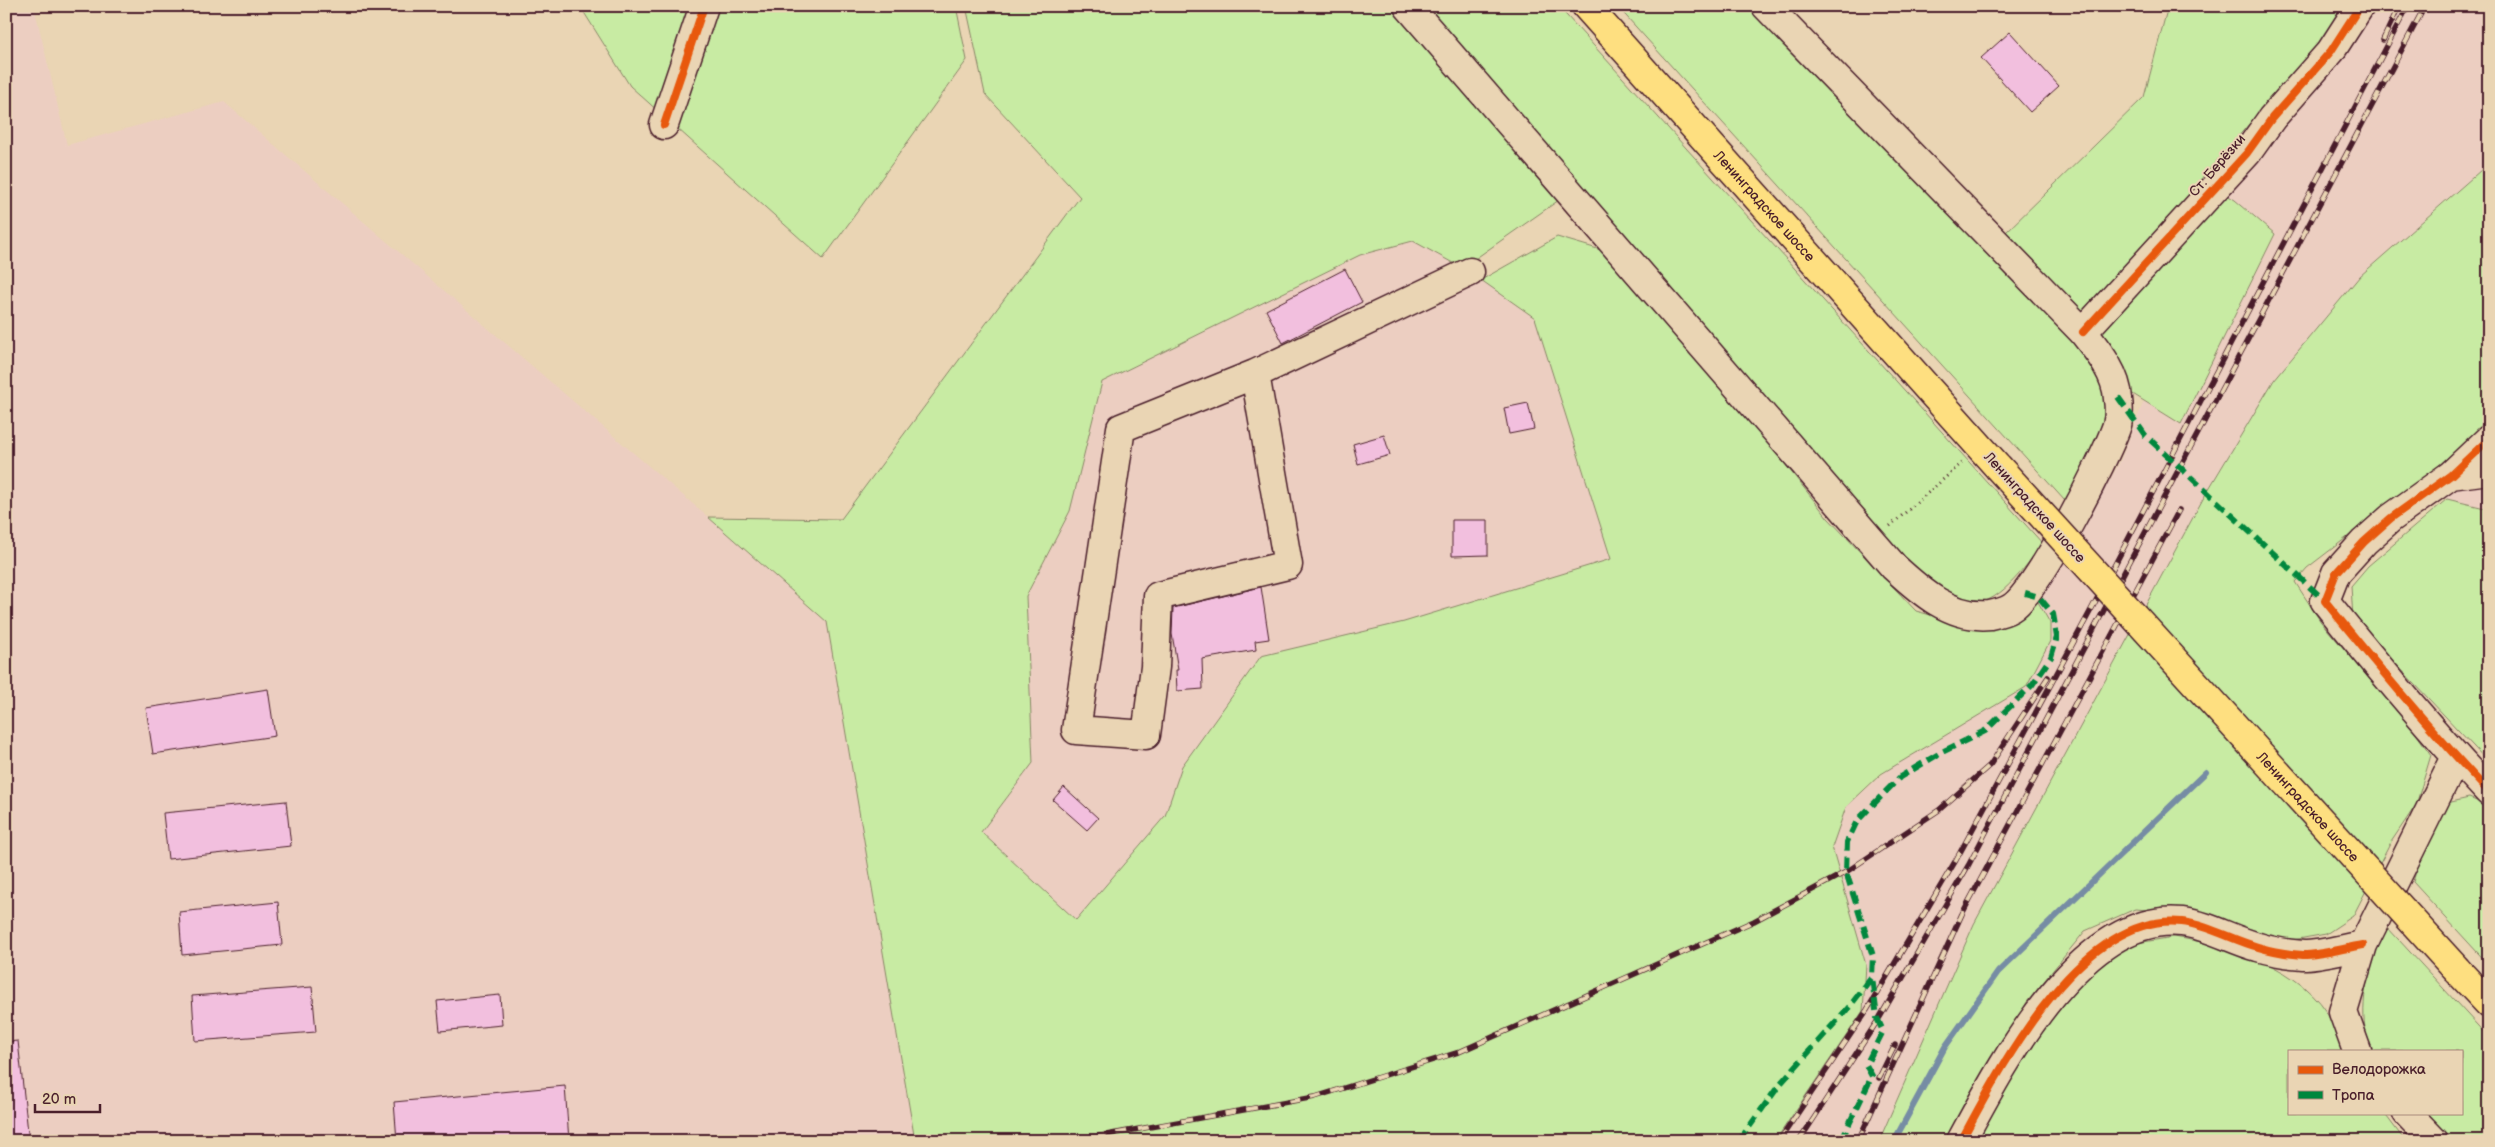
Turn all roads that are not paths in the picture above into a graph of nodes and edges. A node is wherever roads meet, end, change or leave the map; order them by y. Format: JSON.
{"nodes":[{"id":1,"x":704,"y":6,"type":"edge"},
{"id":2,"x":1408,"y":6,"type":"edge"},
{"id":3,"x":1586,"y":6,"type":"edge"},
{"id":4,"x":1766,"y":6,"type":"edge"},
{"id":5,"x":2360,"y":6,"type":"edge"},
{"id":6,"x":664,"y":125,"type":"dead end"},
{"id":7,"x":1470,"y":272,"type":"dead end"},
{"id":8,"x":2083,"y":332,"type":"junction"},
{"id":9,"x":1255,"y":374,"type":"junction"},
{"id":10,"x":2489,"y":439,"type":"edge"},
{"id":11,"x":2489,"y":470,"type":"edge"},
{"id":12,"x":2450,"y":475,"type":"junction"},
{"id":13,"x":2456,"y":757,"type":"junction"},
{"id":14,"x":2489,"y":792,"type":"edge"},
{"id":15,"x":2363,"y":945,"type":"junction"},
{"id":16,"x":2489,"y":1004,"type":"edge"},
{"id":17,"x":2357,"y":1050,"type":"edge"},
{"id":18,"x":2408,"y":1114,"type":"edge"},
{"id":19,"x":1961,"y":1141,"type":"edge"},
{"id":20,"x":2434,"y":1141,"type":"edge"}],
"edges":[{"from":1,"to":6,"type":"street"},
{"from":2,"to":8,"type":"street"},
{"from":3,"to":16,"type":"highway","name":"Ленинградское шоссе","bridge":true},
{"from":4,"to":8,"type":"street"},
{"from":5,"to":8,"type":"street","name":"Ст. Берёзки"},
{"from":7,"to":9,"type":"street"},
{"from":9,"to":9,"type":"street"},
{"from":10,"to":12,"type":"street"},
{"from":11,"to":12,"type":"street"},
{"from":12,"to":13,"type":"street"},
{"from":13,"to":14,"type":"street"},
{"from":13,"to":15,"type":"street"},
{"from":15,"to":17,"type":"street"},
{"from":15,"to":19,"type":"street"},
{"from":18,"to":20,"type":"street"}]}
